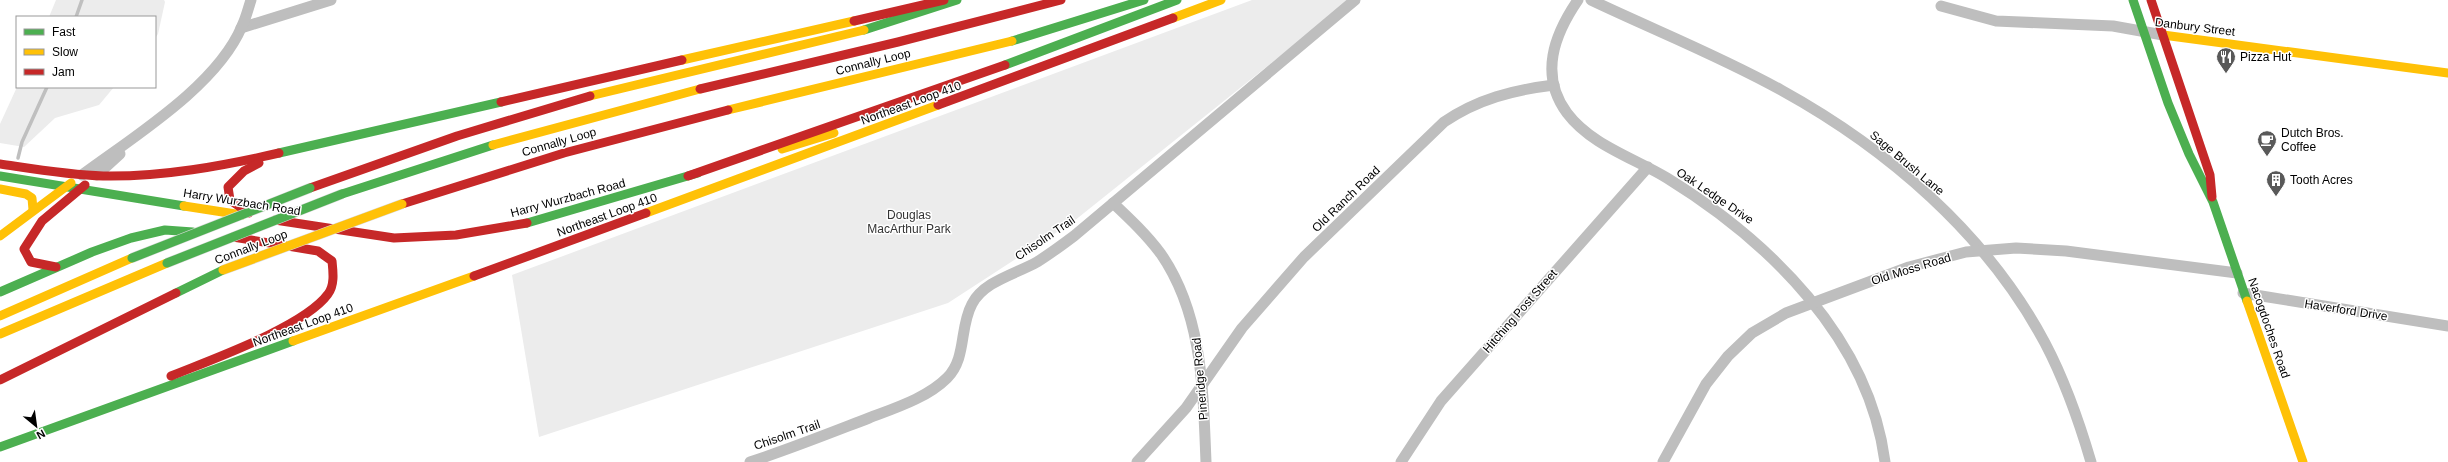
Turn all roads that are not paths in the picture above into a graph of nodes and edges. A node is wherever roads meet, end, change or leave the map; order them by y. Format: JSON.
{"nodes":[{"id":1,"x":251,"y":0,"type":"edge"},
{"id":2,"x":331,"y":0,"type":"edge"},
{"id":3,"x":944,"y":0,"type":"edge"},
{"id":4,"x":957,"y":0,"type":"edge"},
{"id":5,"x":1061,"y":0,"type":"edge"},
{"id":6,"x":1144,"y":0,"type":"edge"},
{"id":7,"x":1177,"y":0,"type":"edge"},
{"id":8,"x":1221,"y":0,"type":"edge"},
{"id":9,"x":1355,"y":0,"type":"edge"},
{"id":10,"x":1578,"y":0,"type":"edge"},
{"id":11,"x":1592,"y":0,"type":"edge"},
{"id":12,"x":2133,"y":0,"type":"edge"},
{"id":13,"x":2151,"y":0,"type":"edge"},
{"id":14,"x":1941,"y":6,"type":"dead end"},
{"id":15,"x":241,"y":28,"type":"junction"},
{"id":16,"x":2144,"y":33,"type":"junction"},
{"id":17,"x":2163,"y":35,"type":"junction"},
{"id":18,"x":2448,"y":73,"type":"edge"},
{"id":19,"x":1554,"y":85,"type":"junction"},
{"id":20,"x":989,"y":88,"type":"junction"},
{"id":21,"x":144,"y":131,"type":"junction"},
{"id":22,"x":278,"y":154,"type":"junction"},
{"id":23,"x":0,"y":164,"type":"edge"},
{"id":24,"x":1648,"y":167,"type":"junction"},
{"id":25,"x":82,"y":175,"type":"junction"},
{"id":26,"x":97,"y":175,"type":"junction"},
{"id":27,"x":0,"y":176,"type":"edge"},
{"id":28,"x":688,"y":176,"type":"junction"},
{"id":29,"x":66,"y":186,"type":"junction"},
{"id":30,"x":0,"y":188,"type":"edge"},
{"id":31,"x":80,"y":189,"type":"junction"},
{"id":32,"x":2213,"y":202,"type":"junction"},
{"id":33,"x":1113,"y":203,"type":"junction"},
{"id":34,"x":33,"y":210,"type":"junction"},
{"id":35,"x":256,"y":217,"type":"junction"},
{"id":36,"x":0,"y":236,"type":"edge"},
{"id":37,"x":1981,"y":250,"type":"junction"},
{"id":38,"x":56,"y":267,"type":"junction"},
{"id":39,"x":223,"y":270,"type":"junction"},
{"id":40,"x":2237,"y":273,"type":"junction"},
{"id":41,"x":0,"y":292,"type":"edge"},
{"id":42,"x":2243,"y":293,"type":"junction"},
{"id":43,"x":1812,"y":304,"type":"junction"},
{"id":44,"x":0,"y":316,"type":"edge"},
{"id":45,"x":2448,"y":326,"type":"edge"},
{"id":46,"x":0,"y":334,"type":"edge"},
{"id":47,"x":61,"y":338,"type":"dead end"},
{"id":48,"x":0,"y":380,"type":"edge"},
{"id":49,"x":1203,"y":386,"type":"junction"},
{"id":50,"x":58,"y":426,"type":"junction"},
{"id":51,"x":0,"y":447,"type":"edge"},
{"id":52,"x":750,"y":462,"type":"edge"},
{"id":53,"x":1137,"y":462,"type":"edge"},
{"id":54,"x":1206,"y":462,"type":"edge"},
{"id":55,"x":1401,"y":462,"type":"edge"},
{"id":56,"x":1663,"y":462,"type":"edge"},
{"id":57,"x":1885,"y":462,"type":"edge"},
{"id":58,"x":2091,"y":462,"type":"edge"},
{"id":59,"x":2303,"y":462,"type":"edge"}],
"edges":[{"from":1,"to":15,"type":"street"},
{"from":2,"to":15,"type":"street"},
{"from":3,"to":22,"type":"main road"},
{"from":4,"to":44,"type":"main road","bridge":true},
{"from":5,"to":46,"type":"main road","name":"Connally Loop","bridge":true},
{"from":6,"to":39,"type":"main road","name":"Connally Loop","bridge":true},
{"from":7,"to":28,"type":"main road"},
{"from":8,"to":20,"type":"main road","name":"Northeast Loop 410"},
{"from":9,"to":33,"type":"street","name":"Chisolm Trail"},
{"from":10,"to":19,"type":"street"},
{"from":11,"to":37,"type":"street","name":"Sage Brush Lane"},
{"from":12,"to":16,"type":"main road","name":"Nacogdoches Road"},
{"from":13,"to":17,"type":"main road","name":"Nacogdoches Road"},
{"from":14,"to":16,"type":"street","name":"Danbury Street"},
{"from":15,"to":21,"type":"street"},
{"from":16,"to":17,"type":"street","name":"Danbury Street"},
{"from":16,"to":32,"type":"main road","name":"Nacogdoches Road"},
{"from":17,"to":18,"type":"main road","name":"Danbury Street"},
{"from":17,"to":32,"type":"main road","name":"Nacogdoches Road"},
{"from":19,"to":24,"type":"street","name":"Oak Ledge Drive"},
{"from":19,"to":49,"type":"street","name":"Old Ranch Road"},
{"from":20,"to":28,"type":"main road","name":"Harry Wurzbach Road"},
{"from":20,"to":50,"type":"main road","name":"Northeast Loop 410"},
{"from":21,"to":25,"type":"street"},
{"from":21,"to":26,"type":"street"},
{"from":22,"to":26,"type":"main road"},
{"from":22,"to":35,"type":"main road"},
{"from":23,"to":25,"type":"main road"},
{"from":24,"to":43,"type":"street","name":"Oak Ledge Drive"},
{"from":24,"to":55,"type":"street","name":"Hitching Post Street"},
{"from":25,"to":26,"type":"main road"},
{"from":25,"to":29,"type":"main road"},
{"from":26,"to":31,"type":"main road"},
{"from":27,"to":29,"type":"main road","name":"Harry Wurzbach Road"},
{"from":28,"to":35,"type":"main road","name":"Harry Wurzbach Road"},
{"from":29,"to":31,"type":"main road","name":"Harry Wurzbach Road"},
{"from":29,"to":34,"type":"main road"},
{"from":30,"to":34,"type":"main road"},
{"from":31,"to":35,"type":"main road","name":"Harry Wurzbach Road"},
{"from":31,"to":38,"type":"main road"},
{"from":32,"to":40,"type":"main road","name":"Nacogdoches Road"},
{"from":33,"to":49,"type":"street","name":"Pineridge Road"},
{"from":33,"to":52,"type":"street","name":"Chisolm Trail"},
{"from":34,"to":36,"type":"main road"},
{"from":37,"to":40,"type":"street","name":"Old Moss Road"},
{"from":37,"to":43,"type":"street","name":"Old Moss Road"},
{"from":37,"to":58,"type":"street","name":"Sage Brush Lane"},
{"from":38,"to":41,"type":"main road"},
{"from":38,"to":50,"type":"main road"},
{"from":39,"to":47,"type":"main road","name":"Connally Loop"},
{"from":39,"to":48,"type":"main road"},
{"from":40,"to":42,"type":"main road","name":"Nacogdoches Road"},
{"from":42,"to":45,"type":"street","name":"Haverford Drive"},
{"from":42,"to":59,"type":"main road","name":"Nacogdoches Road"},
{"from":43,"to":56,"type":"street","name":"Old Moss Road"},
{"from":43,"to":57,"type":"street","name":"Oak Ledge Drive"},
{"from":49,"to":53,"type":"street","name":"Old Ranch Road"},
{"from":49,"to":54,"type":"street","name":"Pineridge Road"},
{"from":50,"to":51,"type":"main road","name":"Northeast Loop 410"}]}
